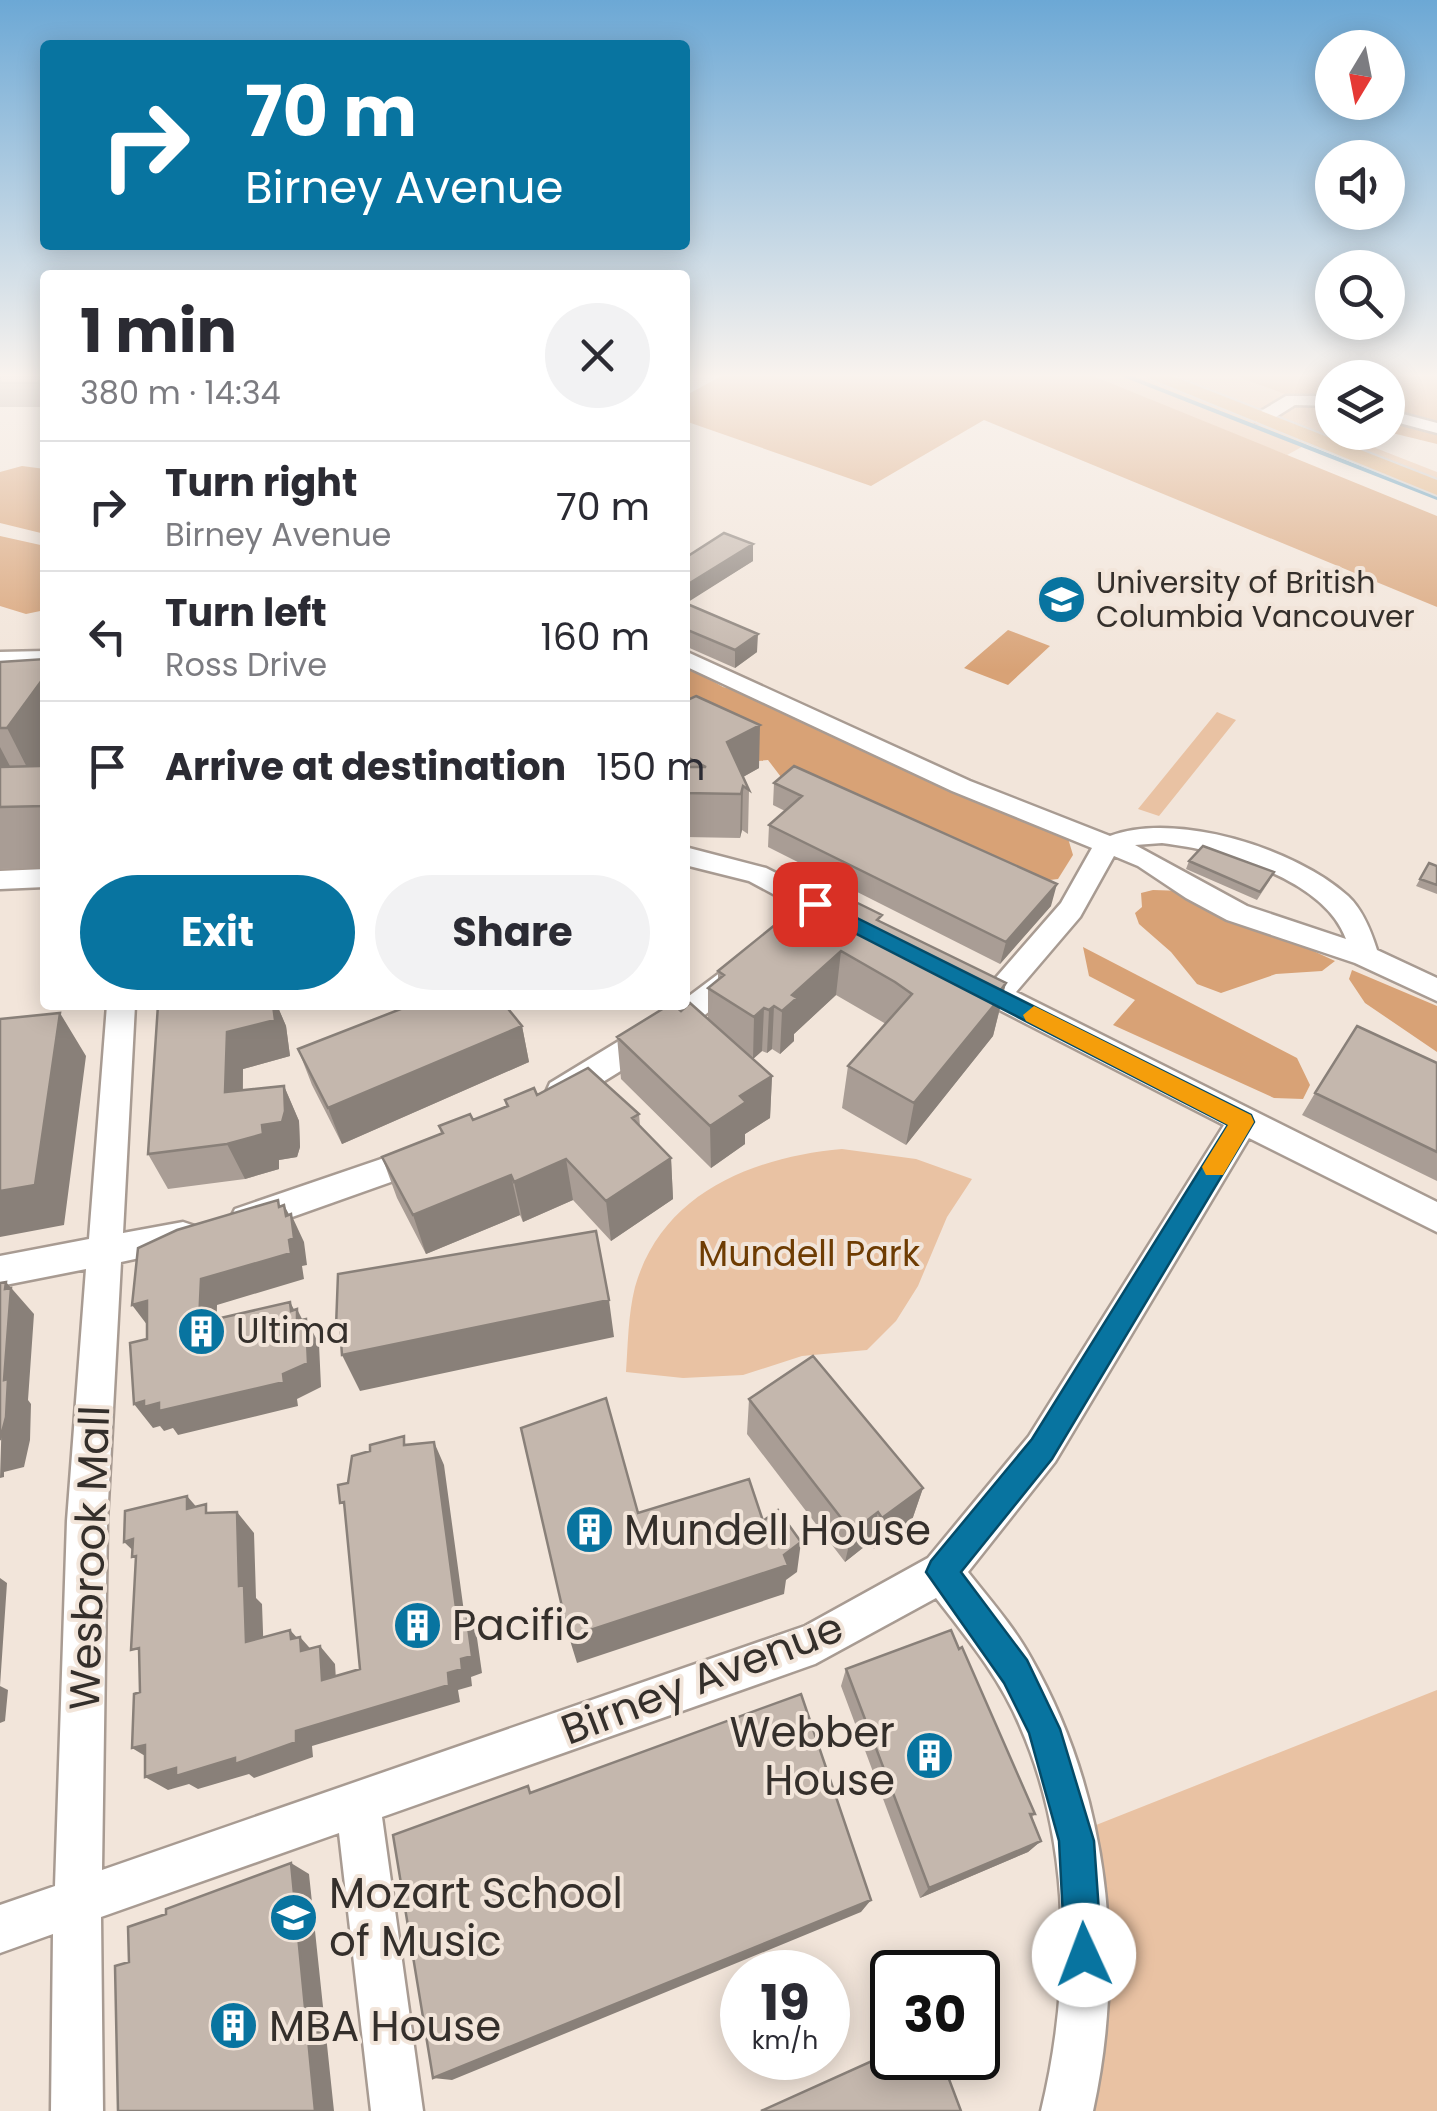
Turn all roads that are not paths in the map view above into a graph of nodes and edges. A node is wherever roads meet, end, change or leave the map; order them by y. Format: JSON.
{"nodes":[{"id":1,"x":1407,"y":475,"type":"edge"},
{"id":2,"x":1437,"y":488,"type":"edge"},
{"id":3,"x":40,"y":658,"type":"edge"},
{"id":4,"x":0,"y":659,"type":"edge"},
{"id":5,"x":690,"y":660,"type":"edge"},
{"id":6,"x":1112,"y":844,"type":"junction"},
{"id":7,"x":690,"y":857,"type":"edge"},
{"id":8,"x":40,"y":878,"type":"edge"},
{"id":9,"x":0,"y":880,"type":"edge"},
{"id":10,"x":815,"y":904,"type":"junction"},
{"id":11,"x":865,"y":929,"type":"edge"},
{"id":12,"x":787,"y":931,"type":"edge"},
{"id":13,"x":761,"y":954,"type":"edge"},
{"id":14,"x":1365,"y":956,"type":"junction"},
{"id":15,"x":947,"y":971,"type":"edge"},
{"id":16,"x":1437,"y":990,"type":"edge"},
{"id":17,"x":996,"y":996,"type":"junction"},
{"id":18,"x":121,"y":1010,"type":"edge"},
{"id":19,"x":537,"y":1105,"type":"edge"},
{"id":20,"x":1242,"y":1122,"type":"junction"},
{"id":21,"x":448,"y":1148,"type":"edge"},
{"id":22,"x":1437,"y":1218,"type":"edge"},
{"id":23,"x":103,"y":1254,"type":"junction"},
{"id":24,"x":0,"y":1271,"type":"edge"},
{"id":25,"x":942,"y":1572,"type":"junction"},
{"id":26,"x":358,"y":1805,"type":"junction"},
{"id":27,"x":78,"y":1903,"type":"junction"},
{"id":28,"x":0,"y":1929,"type":"edge"},
{"id":29,"x":77,"y":2111,"type":"edge"},
{"id":30,"x":397,"y":2111,"type":"edge"},
{"id":31,"x":1067,"y":2111,"type":"edge"}],
"edges":[{"from":1,"to":2,"type":"main road"},
{"from":3,"to":4,"type":"street"},
{"from":5,"to":6,"type":"street"},
{"from":6,"to":14,"type":"street"},
{"from":6,"to":14,"type":"street"},
{"from":6,"to":17,"type":"street"},
{"from":7,"to":10,"type":"street"},
{"from":8,"to":9,"type":"street"},
{"from":10,"to":11,"type":"street"},
{"from":10,"to":12,"type":"street"},
{"from":13,"to":19,"type":"street"},
{"from":14,"to":16,"type":"street"},
{"from":15,"to":17,"type":"street"},
{"from":17,"to":20,"type":"street"},
{"from":18,"to":23,"type":"street","name":"Wesbrook Mall"},
{"from":20,"to":22,"type":"street"},
{"from":20,"to":25,"type":"street","name":"Birney Avenue"},
{"from":21,"to":23,"type":"street"},
{"from":23,"to":24,"type":"street"},
{"from":23,"to":27,"type":"street","name":"Wesbrook Mall"},
{"from":25,"to":26,"type":"street","name":"Birney Avenue"},
{"from":25,"to":31,"type":"street"},
{"from":26,"to":27,"type":"street","name":"Birney Avenue"},
{"from":26,"to":30,"type":"street"},
{"from":27,"to":28,"type":"street","name":"Birney Avenue"},
{"from":27,"to":29,"type":"street","name":"Wesbrook Mall"}]}
